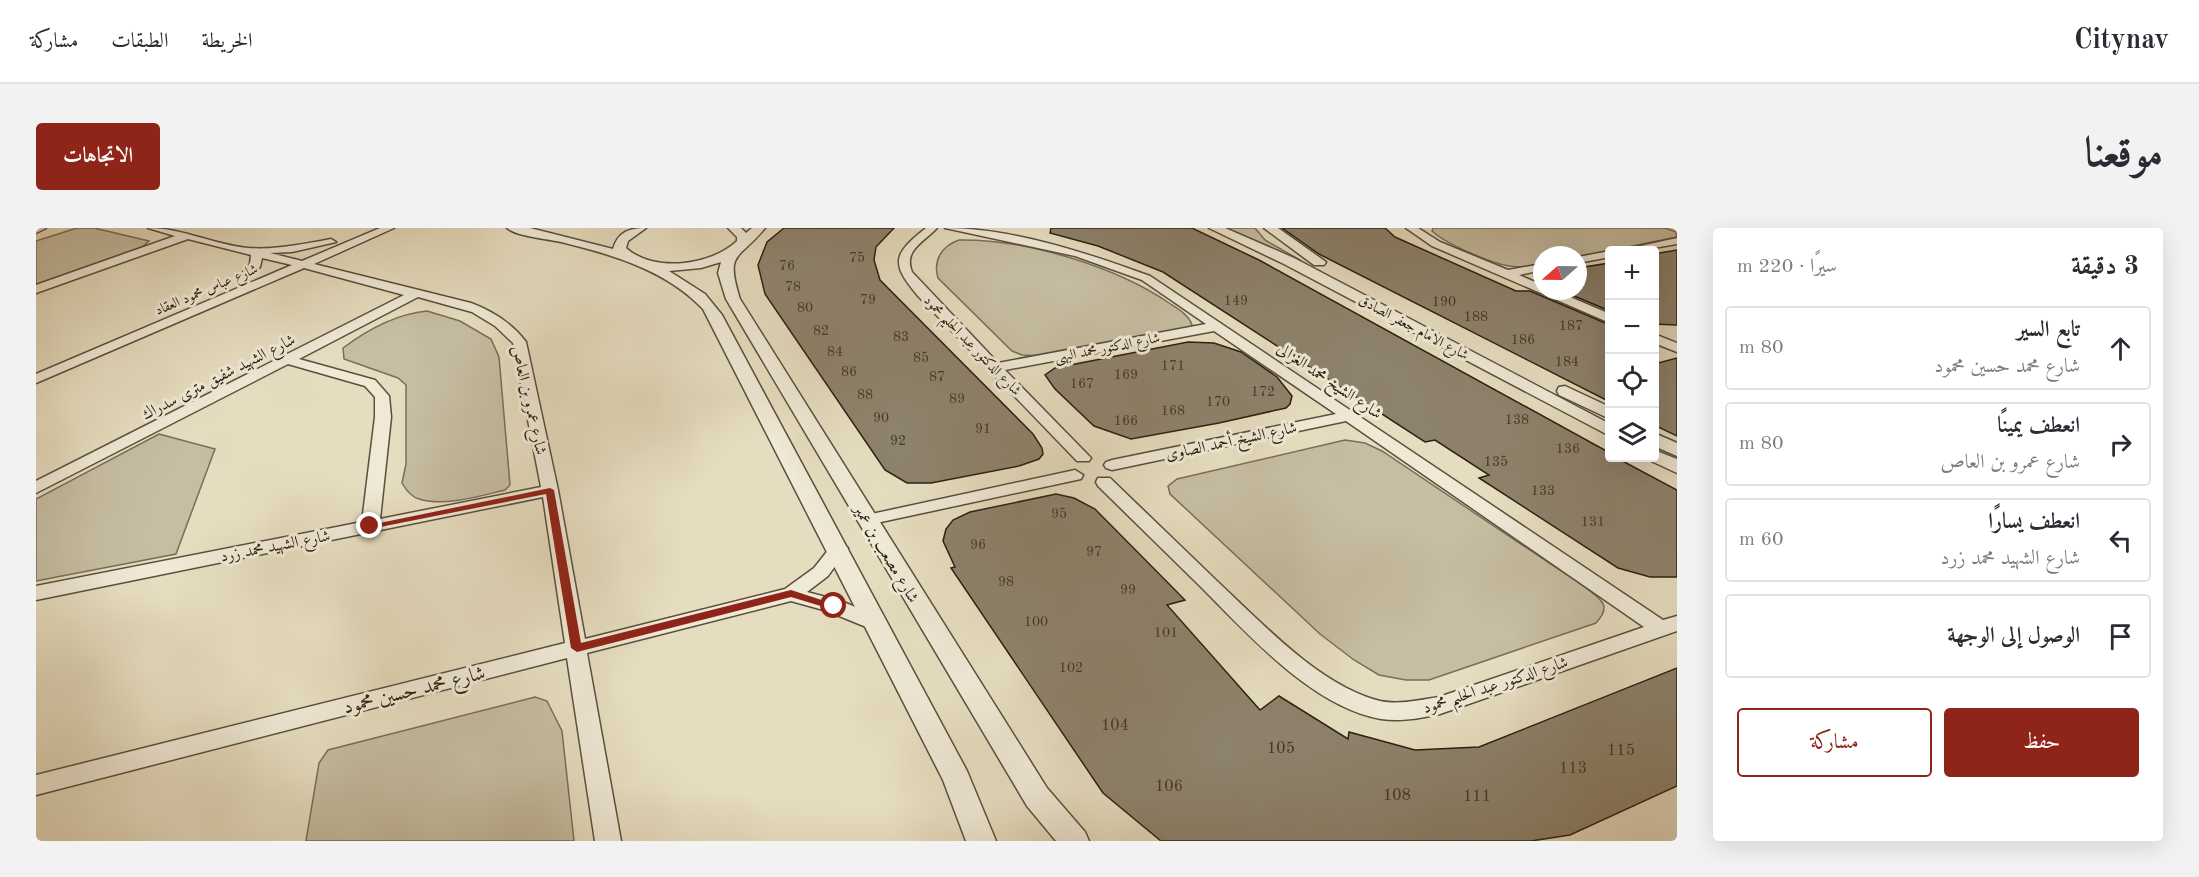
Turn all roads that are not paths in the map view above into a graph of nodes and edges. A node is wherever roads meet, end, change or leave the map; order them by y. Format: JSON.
{"nodes":[{"id":1,"x":41,"y":228,"type":"edge"},
{"id":2,"x":153,"y":228,"type":"edge"},
{"id":3,"x":363,"y":228,"type":"edge"},
{"id":4,"x":389,"y":228,"type":"edge"},
{"id":5,"x":513,"y":228,"type":"edge"},
{"id":6,"x":639,"y":228,"type":"edge"},
{"id":7,"x":734,"y":228,"type":"edge"},
{"id":8,"x":759,"y":228,"type":"edge"},
{"id":9,"x":932,"y":228,"type":"edge"},
{"id":10,"x":950,"y":228,"type":"edge"},
{"id":11,"x":1215,"y":228,"type":"edge"},
{"id":12,"x":1270,"y":228,"type":"edge"},
{"id":13,"x":1411,"y":228,"type":"edge"},
{"id":14,"x":36,"y":230,"type":"edge"},
{"id":15,"x":187,"y":236,"type":"junction"},
{"id":16,"x":1677,"y":241,"type":"edge"},
{"id":17,"x":334,"y":246,"type":"junction"},
{"id":18,"x":1649,"y":246,"type":"edge"},
{"id":19,"x":737,"y":248,"type":"junction"},
{"id":20,"x":254,"y":250,"type":"junction"},
{"id":21,"x":1605,"y":255,"type":"edge"},
{"id":22,"x":1587,"y":258,"type":"edge"},
{"id":23,"x":287,"y":260,"type":"junction"},
{"id":24,"x":634,"y":260,"type":"junction"},
{"id":25,"x":303,"y":264,"type":"junction"},
{"id":26,"x":1533,"y":269,"type":"edge"},
{"id":27,"x":334,"y":272,"type":"junction"},
{"id":28,"x":1507,"y":274,"type":"junction"},
{"id":29,"x":245,"y":277,"type":"junction"},
{"id":30,"x":265,"y":280,"type":"junction"},
{"id":31,"x":1533,"y":285,"type":"edge"},
{"id":32,"x":36,"y":289,"type":"edge"},
{"id":33,"x":415,"y":294,"type":"junction"},
{"id":34,"x":1567,"y":300,"type":"edge"},
{"id":35,"x":1605,"y":317,"type":"edge"},
{"id":36,"x":1218,"y":326,"type":"junction"},
{"id":37,"x":1677,"y":339,"type":"edge"},
{"id":38,"x":1659,"y":340,"type":"edge"},
{"id":39,"x":1659,"y":340,"type":"edge"},
{"id":40,"x":1677,"y":348,"type":"edge"},
{"id":41,"x":289,"y":360,"type":"junction"},
{"id":42,"x":36,"y":365,"type":"edge"},
{"id":43,"x":995,"y":368,"type":"junction"},
{"id":44,"x":36,"y":379,"type":"edge"},
{"id":45,"x":1605,"y":411,"type":"edge"},
{"id":46,"x":1349,"y":416,"type":"junction"},
{"id":47,"x":1605,"y":428,"type":"edge"},
{"id":48,"x":1659,"y":441,"type":"edge"},
{"id":49,"x":1677,"y":450,"type":"edge"},
{"id":50,"x":1083,"y":458,"type":"junction"},
{"id":51,"x":1659,"y":458,"type":"edge"},
{"id":52,"x":1677,"y":467,"type":"edge"},
{"id":53,"x":1108,"y":474,"type":"junction"},
{"id":54,"x":1075,"y":475,"type":"junction"},
{"id":55,"x":36,"y":488,"type":"edge"},
{"id":56,"x":550,"y":490,"type":"junction"},
{"id":57,"x":867,"y":520,"type":"junction"},
{"id":58,"x":370,"y":526,"type":"junction"},
{"id":59,"x":838,"y":548,"type":"junction"},
{"id":60,"x":36,"y":593,"type":"edge"},
{"id":61,"x":791,"y":594,"type":"junction"},
{"id":62,"x":876,"y":624,"type":"junction"},
{"id":63,"x":1668,"y":625,"type":"edge"},
{"id":64,"x":577,"y":648,"type":"junction"},
{"id":65,"x":37,"y":787,"type":"edge"},
{"id":66,"x":608,"y":841,"type":"edge"},
{"id":67,"x":981,"y":841,"type":"edge"},
{"id":68,"x":1074,"y":841,"type":"edge"}],
"edges":[{"from":1,"to":14,"type":"street"},
{"from":2,"to":15,"type":"street","name":"شارع عمرو بن العاص"},
{"from":3,"to":17,"type":"street","name":"شارع عباس محمود العقاد"},
{"from":4,"to":17,"type":"street","name":"شارع عباس محمود العقاد"},
{"from":5,"to":24,"type":"street"},
{"from":6,"to":24,"type":"street"},
{"from":7,"to":19,"type":"street"},
{"from":8,"to":19,"type":"street"},
{"from":9,"to":43,"type":"street","name":"شارع الدكتور عبد الحليم محمود"},
{"from":10,"to":36,"type":"street","name":"شارع الشيخ محمد الغزالى"},
{"from":11,"to":47,"type":"street","name":"شارع الامام جعفر الصادق"},
{"from":12,"to":45,"type":"street","name":"شارع الامام جعفر الصادق"},
{"from":13,"to":28,"type":"street"},
{"from":15,"to":20,"type":"street","name":"شارع عمرو بن العاص"},
{"from":15,"to":32,"type":"street"},
{"from":16,"to":18,"type":"street"},
{"from":17,"to":20,"type":"street"},
{"from":17,"to":23,"type":"street","name":"شارع عباس محمود العقاد"},
{"from":17,"to":25,"type":"street","name":"شارع عباس محمود العقاد"},
{"from":17,"to":27,"type":"street"},
{"from":19,"to":24,"type":"street"},
{"from":19,"to":57,"type":"street","name":"شارع مصعب بن عمير"},
{"from":20,"to":23,"type":"street","name":"شارع عمرو بن العاص"},
{"from":20,"to":29,"type":"street"},
{"from":21,"to":22,"type":"street"},
{"from":23,"to":25,"type":"street","name":"شارع عمرو بن العاص"},
{"from":23,"to":29,"type":"street","name":"شارع عباس محمود العقاد"},
{"from":24,"to":59,"type":"street"},
{"from":25,"to":27,"type":"street","name":"شارع عمرو بن العاص"},
{"from":25,"to":30,"type":"street","name":"شارع عباس محمود العقاد"},
{"from":26,"to":28,"type":"street"},
{"from":27,"to":30,"type":"street"},
{"from":27,"to":33,"type":"street","name":"شارع عمرو بن العاص"},
{"from":28,"to":31,"type":"street"},
{"from":29,"to":42,"type":"street","name":"شارع عباس محمود العقاد"},
{"from":30,"to":44,"type":"street","name":"شارع عباس محمود العقاد"},
{"from":33,"to":41,"type":"street","name":"شارع الشهيد شفيق مترى سدراك"},
{"from":33,"to":56,"type":"street","name":"شارع عمرو بن العاص"},
{"from":34,"to":35,"type":"street"},
{"from":36,"to":43,"type":"street","name":"شارع الدكتور محمد البهى"},
{"from":36,"to":46,"type":"street","name":"شارع الشيخ محمد الغزالى"},
{"from":37,"to":38,"type":"street"},
{"from":39,"to":40,"type":"street"},
{"from":41,"to":55,"type":"street","name":"شارع الشهيد شفيق مترى سدراك"},
{"from":41,"to":58,"type":"street"},
{"from":43,"to":50,"type":"street","name":"شارع الدكتور عبد الحليم محمود"},
{"from":46,"to":53,"type":"street","name":"شارع الشيخ أحمد الصاوى"},
{"from":46,"to":63,"type":"street","name":"شارع الشيخ محمد الغزالى"},
{"from":48,"to":49,"type":"street"},
{"from":50,"to":53,"type":"street"},
{"from":50,"to":54,"type":"street"},
{"from":51,"to":52,"type":"street"},
{"from":53,"to":54,"type":"street"},
{"from":53,"to":63,"type":"street","name":"شارع الدكتور عبد الحليم محمود"},
{"from":54,"to":57,"type":"street"},
{"from":56,"to":58,"type":"street","name":"شارع الشهيد محمد زرد"},
{"from":56,"to":64,"type":"street","name":"شارع عمرو بن العاص"},
{"from":57,"to":68,"type":"street","name":"شارع مصعب بن عمير"},
{"from":58,"to":60,"type":"street","name":"شارع الشهيد محمد زرد"},
{"from":59,"to":61,"type":"street","name":"شارع محمد حسين محمود"},
{"from":59,"to":62,"type":"street"},
{"from":61,"to":62,"type":"street","name":"شارع محمد حسين محمود"},
{"from":61,"to":64,"type":"street","name":"شارع محمد حسين محمود"},
{"from":62,"to":67,"type":"street"},
{"from":64,"to":65,"type":"street","name":"شارع محمد حسين محمود"},
{"from":64,"to":66,"type":"street","name":"شارع عمرو بن العاص"}]}
